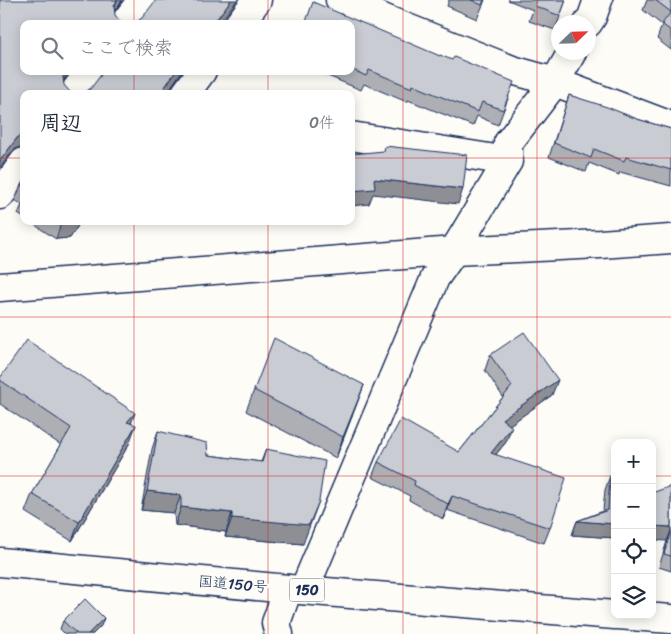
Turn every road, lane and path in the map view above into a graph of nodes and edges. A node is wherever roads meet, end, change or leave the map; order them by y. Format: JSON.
{"nodes":[{"id":1,"x":142,"y":0,"type":"edge"},
{"id":2,"x":257,"y":0,"type":"edge"},
{"id":3,"x":340,"y":0,"type":"edge"},
{"id":4,"x":598,"y":0,"type":"edge"},
{"id":5,"x":593,"y":15,"type":"edge"},
{"id":6,"x":127,"y":20,"type":"edge"},
{"id":7,"x":241,"y":20,"type":"edge"},
{"id":8,"x":567,"y":60,"type":"edge"},
{"id":9,"x":87,"y":75,"type":"edge"},
{"id":10,"x":199,"y":75,"type":"edge"},
{"id":11,"x":555,"y":82,"type":"junction"},
{"id":12,"x":77,"y":90,"type":"edge"},
{"id":13,"x":188,"y":90,"type":"edge"},
{"id":14,"x":671,"y":126,"type":"edge"},
{"id":15,"x":355,"y":137,"type":"edge"},
{"id":16,"x":508,"y":161,"type":"junction"},
{"id":17,"x":20,"y":168,"type":"edge"},
{"id":18,"x":0,"y":195,"type":"edge"},
{"id":19,"x":671,"y":239,"type":"edge"},
{"id":20,"x":454,"y":251,"type":"junction"},
{"id":21,"x":0,"y":288,"type":"edge"},
{"id":22,"x":0,"y":562,"type":"edge"},
{"id":23,"x":296,"y":590,"type":"junction"},
{"id":24,"x":611,"y":615,"type":"edge"},
{"id":25,"x":656,"y":618,"type":"edge"},
{"id":26,"x":671,"y":619,"type":"edge"},
{"id":27,"x":279,"y":634,"type":"edge"}],
"edges":[{"from":1,"to":6,"type":"main road"},
{"from":2,"to":7,"type":"main road"},
{"from":3,"to":11,"type":"main road"},
{"from":4,"to":5,"type":"main road"},
{"from":8,"to":11,"type":"main road"},
{"from":9,"to":12,"type":"main road"},
{"from":10,"to":13,"type":"main road"},
{"from":11,"to":14,"type":"main road"},
{"from":11,"to":16,"type":"main road"},
{"from":15,"to":16,"type":"main road"},
{"from":16,"to":20,"type":"main road"},
{"from":17,"to":18,"type":"main road"},
{"from":19,"to":20,"type":"main road"},
{"from":20,"to":21,"type":"main road"},
{"from":20,"to":23,"type":"main road"},
{"from":22,"to":23,"type":"main road","name":"国道150号","number":"150"},
{"from":23,"to":24,"type":"main road","name":"国道150号","number":"150"},
{"from":23,"to":27,"type":"main road"},
{"from":25,"to":26,"type":"main road"}]}
